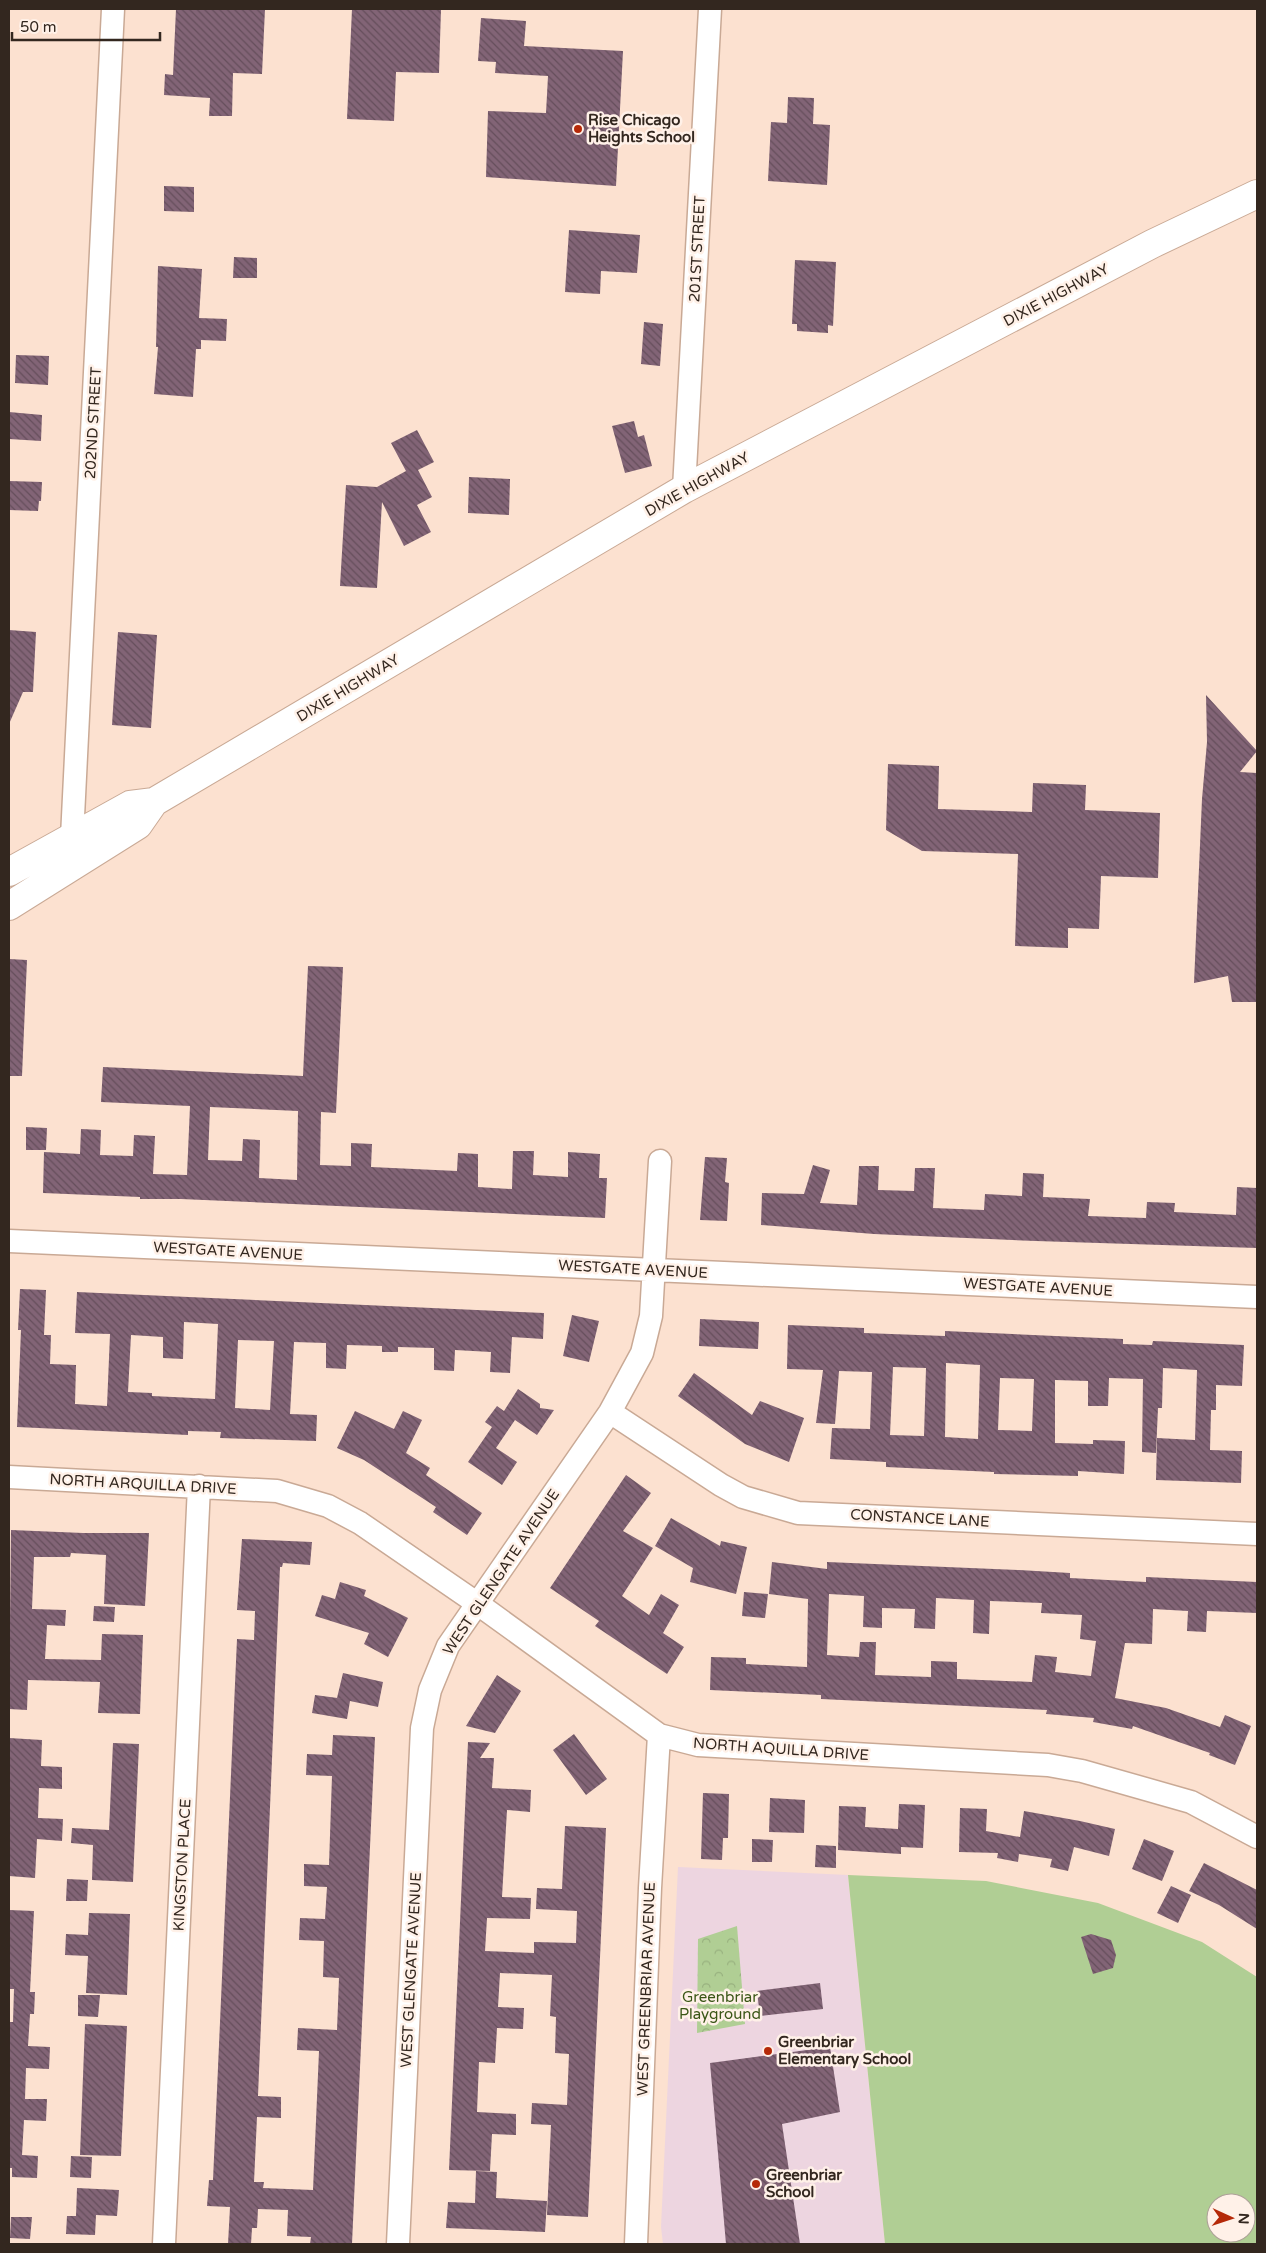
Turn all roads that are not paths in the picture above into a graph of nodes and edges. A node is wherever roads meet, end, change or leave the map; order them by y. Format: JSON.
{"nodes":[{"id":1,"x":113,"y":9,"type":"edge"},
{"id":2,"x":710,"y":9,"type":"edge"},
{"id":3,"x":1257,"y":194,"type":"edge"},
{"id":4,"x":684,"y":489,"type":"junction"},
{"id":5,"x":154,"y":802,"type":"junction"},
{"id":6,"x":72,"y":837,"type":"junction"},
{"id":7,"x":9,"y":872,"type":"edge"},
{"id":8,"x":9,"y":906,"type":"edge"},
{"id":9,"x":660,"y":1161,"type":"dead end"},
{"id":10,"x":9,"y":1241,"type":"edge"},
{"id":11,"x":653,"y":1270,"type":"junction"},
{"id":12,"x":1257,"y":1297,"type":"edge"},
{"id":13,"x":610,"y":1412,"type":"junction"},
{"id":14,"x":9,"y":1477,"type":"edge"},
{"id":15,"x":199,"y":1486,"type":"junction"},
{"id":16,"x":277,"y":1491,"type":"joint"},
{"id":17,"x":1257,"y":1534,"type":"edge"},
{"id":18,"x":478,"y":1604,"type":"junction"},
{"id":19,"x":659,"y":1735,"type":"junction"},
{"id":20,"x":1257,"y":1837,"type":"edge"},
{"id":21,"x":164,"y":2244,"type":"edge"},
{"id":22,"x":398,"y":2244,"type":"edge"},
{"id":23,"x":636,"y":2244,"type":"edge"}],
"edges":[{"from":1,"to":6,"type":"street","name":"202ND STREET"},
{"from":2,"to":4,"type":"street","name":"201ST STREET"},
{"from":3,"to":4,"type":"main road","name":"DIXIE HIGHWAY"},
{"from":4,"to":5,"type":"main road","name":"DIXIE HIGHWAY"},
{"from":5,"to":6,"type":"main road","name":"DIXIE HIGHWAY"},
{"from":5,"to":8,"type":"main road","name":"DIXIE HIGHWAY"},
{"from":6,"to":7,"type":"main road","name":"DIXIE HIGHWAY"},
{"from":9,"to":11,"type":"street","name":"WEST GLENGATE AVENUE"},
{"from":10,"to":11,"type":"street","name":"WESTGATE AVENUE"},
{"from":11,"to":12,"type":"street","name":"WESTGATE AVENUE"},
{"from":11,"to":13,"type":"street","name":"WEST GLENGATE AVENUE"},
{"from":13,"to":17,"type":"street","name":"CONSTANCE LANE"},
{"from":13,"to":18,"type":"street","name":"WEST GLENGATE AVENUE"},
{"from":14,"to":15,"type":"street","name":"NORTH ARQUILLA DRIVE"},
{"from":15,"to":16,"type":"street","name":"NORTH ARQUILLA DRIVE"},
{"from":15,"to":21,"type":"street","name":"KINGSTON PLACE"},
{"from":16,"to":18,"type":"street","name":"NORTH AQUILLA DRIVE"},
{"from":18,"to":19,"type":"street","name":"NORTH AQUILLA DRIVE"},
{"from":18,"to":22,"type":"street","name":"WEST GLENGATE AVENUE"},
{"from":19,"to":20,"type":"street","name":"NORTH AQUILLA DRIVE"},
{"from":19,"to":23,"type":"street","name":"WEST GREENBRIAR AVENUE"}]}
